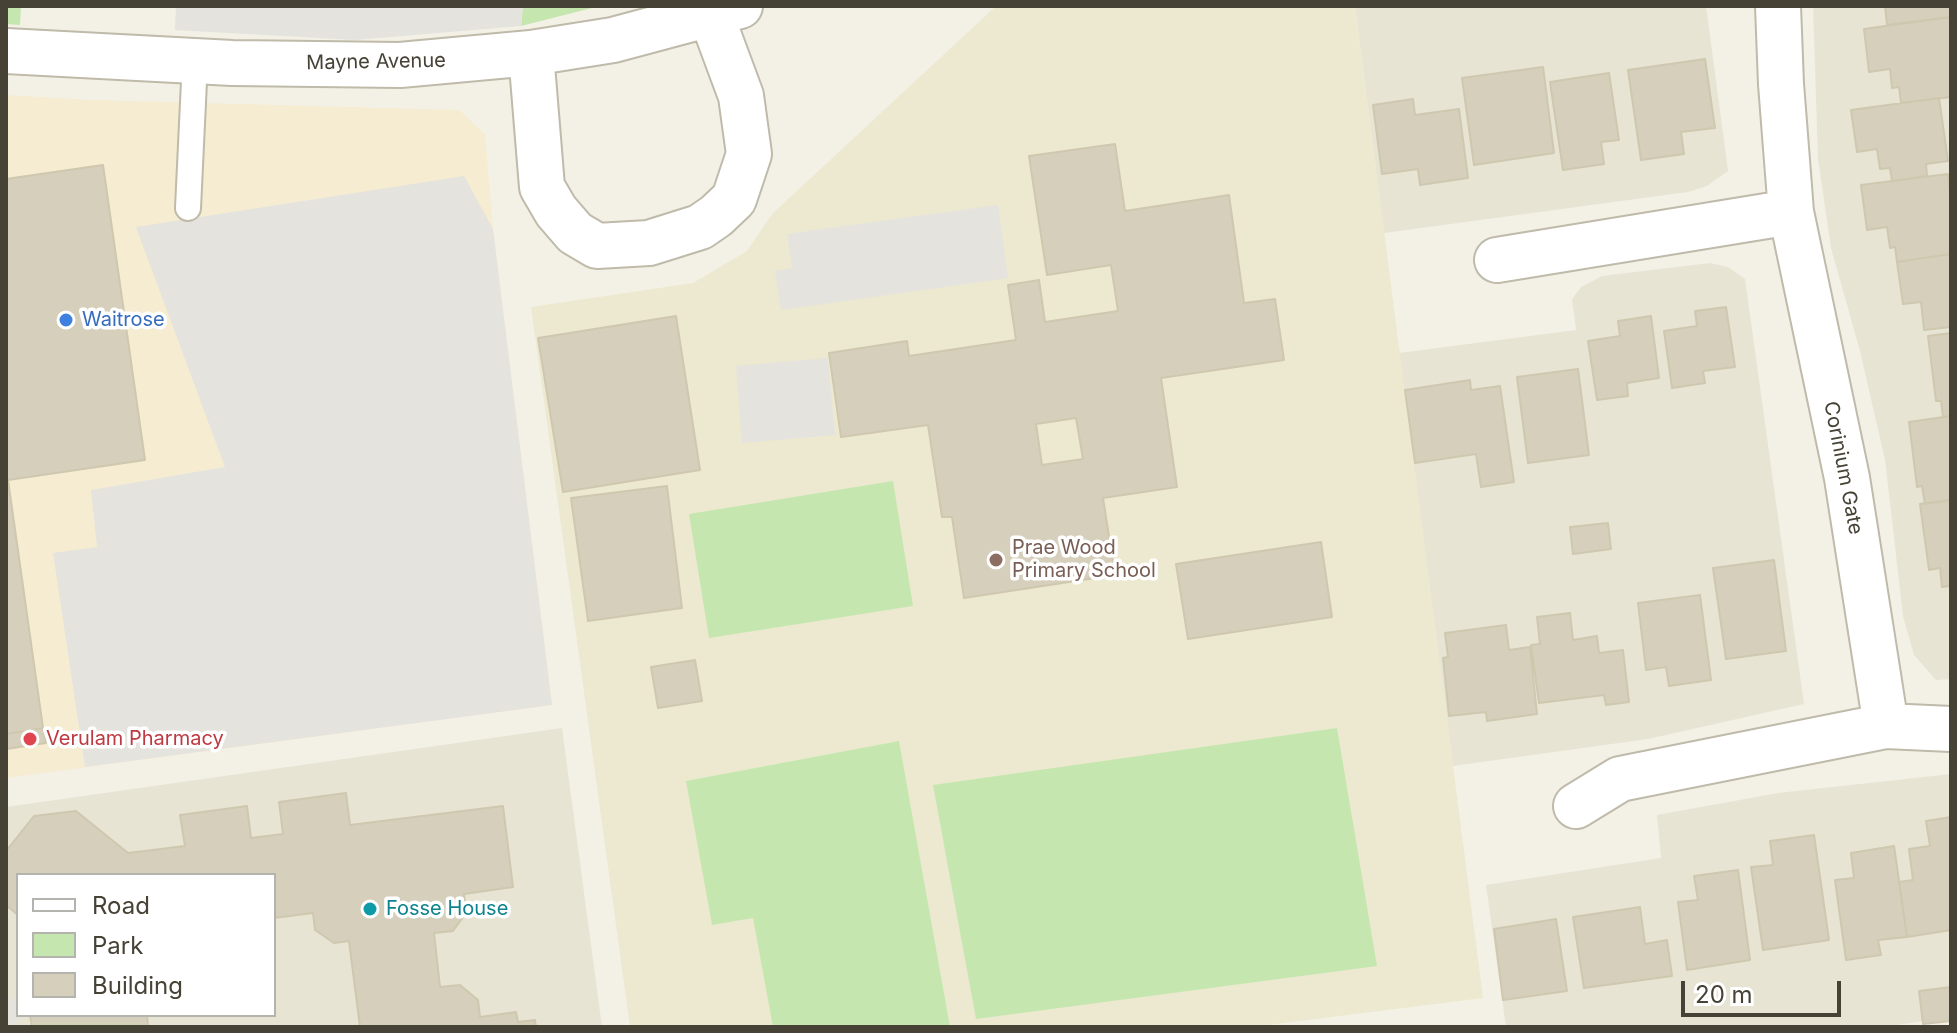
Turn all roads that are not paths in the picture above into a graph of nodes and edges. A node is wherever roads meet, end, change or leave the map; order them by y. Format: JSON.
{"nodes":[{"id":1,"x":1778,"y":6,"type":"edge"},
{"id":2,"x":726,"y":10,"type":"edge"},
{"id":3,"x":6,"y":51,"type":"edge"},
{"id":4,"x":531,"y":53,"type":"junction"},
{"id":5,"x":195,"y":60,"type":"junction"},
{"id":6,"x":188,"y":208,"type":"dead end"},
{"id":7,"x":1791,"y":212,"type":"junction"},
{"id":8,"x":1497,"y":260,"type":"dead end"},
{"id":9,"x":1886,"y":726,"type":"junction"},
{"id":10,"x":1951,"y":729,"type":"edge"},
{"id":11,"x":1576,"y":806,"type":"dead end"}],
"edges":[{"from":1,"to":7,"type":"street","name":"Corinium Gate"},
{"from":2,"to":4,"type":"street","name":"Mayne Avenue"},
{"from":2,"to":4,"type":"street"},
{"from":3,"to":5,"type":"street","name":"Mayne Avenue"},
{"from":4,"to":5,"type":"street","name":"Mayne Avenue"},
{"from":5,"to":6,"type":"lane"},
{"from":7,"to":8,"type":"street"},
{"from":7,"to":9,"type":"street","name":"Corinium Gate"},
{"from":9,"to":10,"type":"street"},
{"from":9,"to":11,"type":"street"}]}
